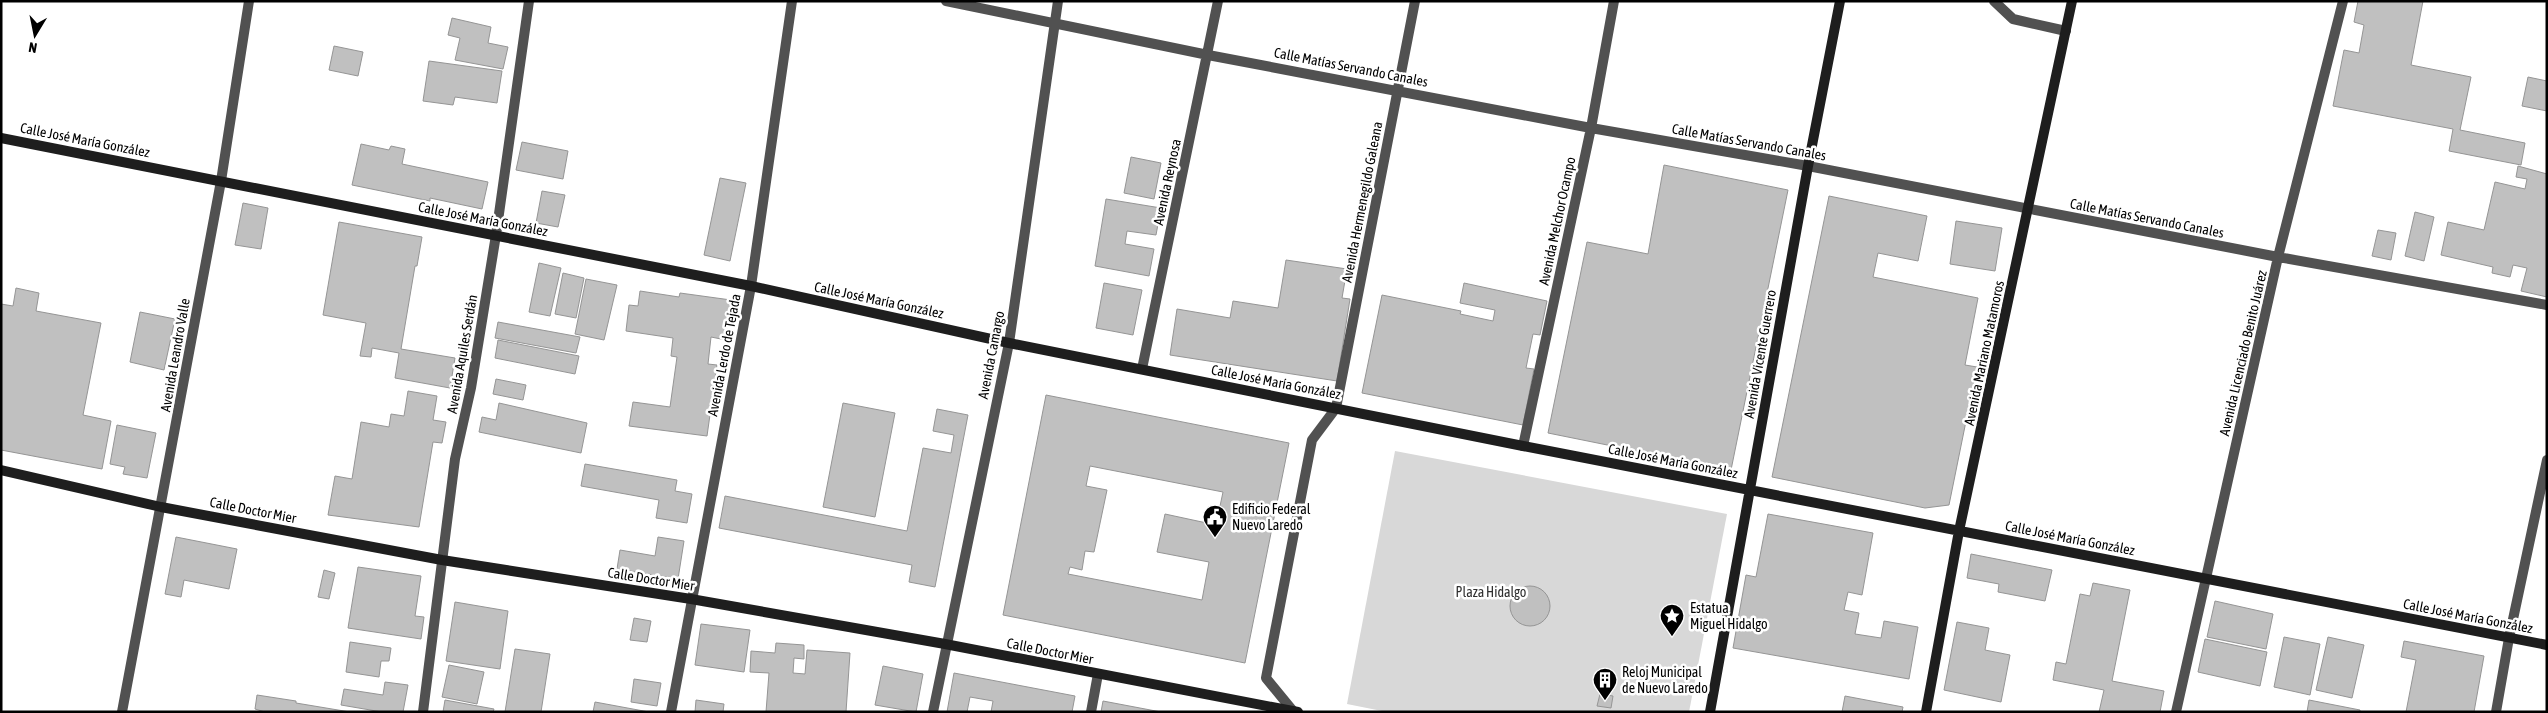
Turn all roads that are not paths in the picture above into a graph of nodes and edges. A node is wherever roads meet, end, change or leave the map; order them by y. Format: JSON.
{"nodes":[{"id":1,"x":249,"y":1,"type":"edge"},
{"id":2,"x":529,"y":1,"type":"edge"},
{"id":3,"x":792,"y":1,"type":"edge"},
{"id":4,"x":946,"y":1,"type":"edge"},
{"id":5,"x":1058,"y":1,"type":"edge"},
{"id":6,"x":1218,"y":1,"type":"edge"},
{"id":7,"x":1415,"y":1,"type":"edge"},
{"id":8,"x":1614,"y":1,"type":"edge"},
{"id":9,"x":1840,"y":1,"type":"edge"},
{"id":10,"x":1994,"y":1,"type":"edge"},
{"id":11,"x":2072,"y":1,"type":"edge"},
{"id":12,"x":2343,"y":1,"type":"edge"},
{"id":13,"x":1054,"y":24,"type":"junction"},
{"id":14,"x":2066,"y":31,"type":"junction"},
{"id":15,"x":1208,"y":55,"type":"junction"},
{"id":16,"x":1398,"y":90,"type":"junction"},
{"id":17,"x":1591,"y":128,"type":"junction"},
{"id":18,"x":1,"y":138,"type":"edge"},
{"id":19,"x":1808,"y":166,"type":"junction"},
{"id":20,"x":221,"y":181,"type":"junction"},
{"id":21,"x":2029,"y":209,"type":"junction"},
{"id":22,"x":496,"y":235,"type":"junction"},
{"id":23,"x":2278,"y":257,"type":"junction"},
{"id":24,"x":751,"y":286,"type":"junction"},
{"id":25,"x":2547,"y":305,"type":"edge"},
{"id":26,"x":1009,"y":342,"type":"junction"},
{"id":27,"x":1142,"y":369,"type":"junction"},
{"id":28,"x":1336,"y":408,"type":"junction"},
{"id":29,"x":1523,"y":446,"type":"junction"},
{"id":30,"x":2547,"y":460,"type":"edge"},
{"id":31,"x":1,"y":470,"type":"edge"},
{"id":32,"x":1749,"y":490,"type":"junction"},
{"id":33,"x":161,"y":507,"type":"junction"},
{"id":34,"x":1960,"y":531,"type":"junction"},
{"id":35,"x":442,"y":560,"type":"junction"},
{"id":36,"x":2206,"y":578,"type":"junction"},
{"id":37,"x":691,"y":599,"type":"junction"},
{"id":38,"x":2509,"y":638,"type":"junction"},
{"id":39,"x":945,"y":644,"type":"junction"},
{"id":40,"x":2547,"y":645,"type":"edge"},
{"id":41,"x":1098,"y":674,"type":"junction"},
{"id":42,"x":1294,"y":711,"type":"edge"},
{"id":43,"x":122,"y":712,"type":"edge"},
{"id":44,"x":422,"y":712,"type":"edge"},
{"id":45,"x":671,"y":712,"type":"edge"},
{"id":46,"x":933,"y":712,"type":"edge"},
{"id":47,"x":1091,"y":712,"type":"edge"},
{"id":48,"x":1710,"y":712,"type":"edge"},
{"id":49,"x":1926,"y":712,"type":"edge"},
{"id":50,"x":2176,"y":712,"type":"edge"},
{"id":51,"x":2496,"y":712,"type":"edge"}],
"edges":[{"from":1,"to":20,"type":"street","name":"Avenida Leandro Valle"},
{"from":2,"to":22,"type":"street","name":"Avenida Aquiles Serdán"},
{"from":3,"to":24,"type":"street","name":"Avenida Lerdo de Tejada"},
{"from":4,"to":13,"type":"street","name":"Calle Matías Servando Canales"},
{"from":5,"to":13,"type":"street","name":"Avenida Camargo"},
{"from":6,"to":15,"type":"street","name":"Avenida Reynosa"},
{"from":7,"to":16,"type":"street","name":"Avenida Hermenegildo Galeana"},
{"from":8,"to":17,"type":"street","name":"Avenida Melchor Ocampo"},
{"from":9,"to":19,"type":"main road","name":"Avenida Vicente Guerrero"},
{"from":10,"to":14,"type":"street"},
{"from":11,"to":14,"type":"main road","name":"Avenida Mariano Matamoros"},
{"from":12,"to":23,"type":"street","name":"Avenida Licenciado Benito Juárez"},
{"from":13,"to":15,"type":"street","name":"Calle Matías Servando Canales"},
{"from":13,"to":26,"type":"street","name":"Avenida Camargo"},
{"from":14,"to":21,"type":"main road","name":"Avenida Mariano Matamoros"},
{"from":15,"to":16,"type":"street","name":"Calle Matías Servando Canales"},
{"from":15,"to":27,"type":"street","name":"Avenida Reynosa"},
{"from":16,"to":17,"type":"street","name":"Calle Matías Servando Canales"},
{"from":16,"to":28,"type":"street","name":"Avenida Hermenegildo Galeana"},
{"from":17,"to":19,"type":"street","name":"Calle Matías Servando Canales"},
{"from":17,"to":29,"type":"street","name":"Avenida Melchor Ocampo"},
{"from":18,"to":20,"type":"main road","name":"Calle José María González"},
{"from":19,"to":21,"type":"street","name":"Calle Matías Servando Canales"},
{"from":19,"to":32,"type":"main road","name":"Avenida Vicente Guerrero"},
{"from":20,"to":22,"type":"main road","name":"Calle José María González"},
{"from":20,"to":33,"type":"street","name":"Avenida Leandro Valle"},
{"from":21,"to":23,"type":"street","name":"Calle Matías Servando Canales"},
{"from":21,"to":34,"type":"main road","name":"Avenida Mariano Matamoros"},
{"from":22,"to":24,"type":"main road","name":"Calle José María González"},
{"from":22,"to":35,"type":"street","name":"Avenida Aquiles Serdán"},
{"from":23,"to":25,"type":"street","name":"Calle Matías Servando Canales"},
{"from":23,"to":36,"type":"street","name":"Avenida Licenciado Benito Juárez"},
{"from":24,"to":26,"type":"main road","name":"Calle José María González"},
{"from":24,"to":37,"type":"street","name":"Avenida Lerdo de Tejada"},
{"from":26,"to":27,"type":"main road","name":"Calle José María González"},
{"from":26,"to":39,"type":"street","name":"Avenida Camargo"},
{"from":27,"to":28,"type":"main road","name":"Calle José María González"},
{"from":28,"to":29,"type":"main road","name":"Calle José María González"},
{"from":28,"to":42,"type":"street"},
{"from":29,"to":32,"type":"main road","name":"Calle José María González"},
{"from":30,"to":38,"type":"street"},
{"from":31,"to":33,"type":"main road","name":"Calle Doctor Mier"},
{"from":32,"to":34,"type":"main road","name":"Calle José María González"},
{"from":32,"to":48,"type":"main road","name":"Avenida Vicente Guerrero"},
{"from":33,"to":35,"type":"main road","name":"Calle Doctor Mier"},
{"from":33,"to":43,"type":"street","name":"Avenida Leandro Valle"},
{"from":34,"to":36,"type":"main road","name":"Calle José María González"},
{"from":34,"to":49,"type":"main road","name":"Avenida Mariano Matamoros"},
{"from":35,"to":37,"type":"main road","name":"Calle Doctor Mier"},
{"from":35,"to":44,"type":"street","name":"Avenida Aquiles Serdán"},
{"from":36,"to":38,"type":"main road","name":"Calle José María González"},
{"from":36,"to":50,"type":"street","name":"Avenida Licenciado Benito Juárez"},
{"from":37,"to":39,"type":"main road","name":"Calle Doctor Mier"},
{"from":37,"to":45,"type":"street","name":"Avenida Lerdo de Tejada"},
{"from":38,"to":40,"type":"main road","name":"Calle José María González"},
{"from":38,"to":51,"type":"street"},
{"from":39,"to":41,"type":"main road","name":"Calle Doctor Mier"},
{"from":39,"to":46,"type":"street","name":"Avenida Camargo"},
{"from":41,"to":42,"type":"main road","name":"Calle Doctor Mier"},
{"from":41,"to":47,"type":"street"}]}
